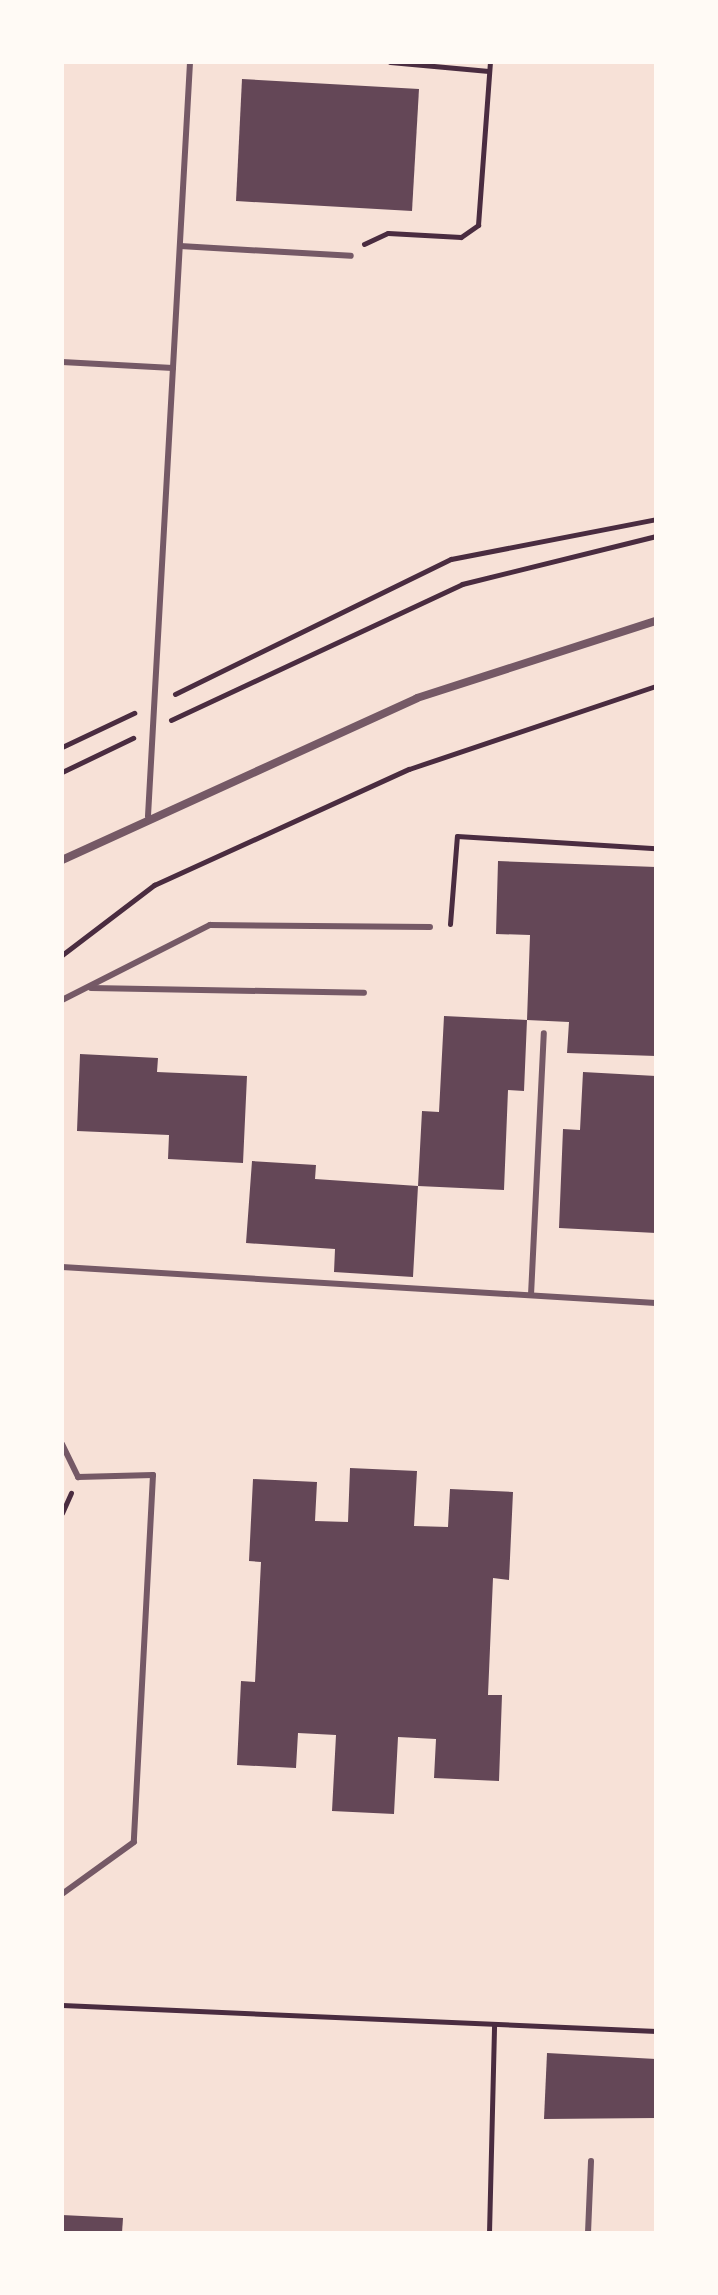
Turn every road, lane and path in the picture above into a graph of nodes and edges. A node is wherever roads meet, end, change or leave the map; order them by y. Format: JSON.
{"nodes":[{"id":1,"x":190,"y":62,"type":"edge"},
{"id":2,"x":390,"y":62,"type":"edge"},
{"id":3,"x":490,"y":62,"type":"edge"},
{"id":4,"x":489,"y":71,"type":"junction"},
{"id":5,"x":656,"y":212,"type":"edge"},
{"id":6,"x":656,"y":218,"type":"edge"},
{"id":7,"x":180,"y":246,"type":"junction"},
{"id":8,"x":351,"y":256,"type":"joint"},
{"id":9,"x":62,"y":362,"type":"edge"},
{"id":10,"x":173,"y":368,"type":"junction"},
{"id":11,"x":656,"y":519,"type":"edge"},
{"id":12,"x":656,"y":536,"type":"edge"},
{"id":13,"x":656,"y":621,"type":"edge"},
{"id":14,"x":656,"y":686,"type":"edge"},
{"id":15,"x":154,"y":704,"type":"junction"},
{"id":16,"x":153,"y":729,"type":"junction"},
{"id":17,"x":62,"y":747,"type":"edge"},
{"id":18,"x":62,"y":772,"type":"edge"},
{"id":19,"x":148,"y":816,"type":"junction"},
{"id":20,"x":656,"y":848,"type":"edge"},
{"id":21,"x":62,"y":860,"type":"edge"},
{"id":22,"x":430,"y":927,"type":"joint"},
{"id":23,"x":62,"y":955,"type":"edge"},
{"id":24,"x":87,"y":987,"type":"junction"},
{"id":25,"x":364,"y":993,"type":"dead end"},
{"id":26,"x":62,"y":1000,"type":"edge"},
{"id":27,"x":544,"y":1033,"type":"dead end"},
{"id":28,"x":62,"y":1267,"type":"edge"},
{"id":29,"x":531,"y":1295,"type":"junction"},
{"id":30,"x":656,"y":1303,"type":"edge"},
{"id":31,"x":62,"y":1444,"type":"edge"},
{"id":32,"x":62,"y":1894,"type":"edge"},
{"id":33,"x":62,"y":2005,"type":"edge"},
{"id":34,"x":494,"y":2024,"type":"junction"},
{"id":35,"x":656,"y":2031,"type":"edge"},
{"id":36,"x":591,"y":2161,"type":"dead end"},
{"id":37,"x":489,"y":2233,"type":"edge"},
{"id":38,"x":588,"y":2233,"type":"edge"}],
"edges":[{"from":1,"to":7,"type":"lane"},
{"from":2,"to":4,"type":"path"},
{"from":3,"to":4,"type":"path"},
{"from":4,"to":8,"type":"path"},
{"from":5,"to":6,"type":"path"},
{"from":7,"to":8,"type":"lane"},
{"from":7,"to":10,"type":"lane"},
{"from":9,"to":10,"type":"lane"},
{"from":10,"to":15,"type":"lane"},
{"from":11,"to":15,"type":"path"},
{"from":12,"to":16,"type":"path"},
{"from":13,"to":19,"type":"street"},
{"from":14,"to":23,"type":"path"},
{"from":15,"to":16,"type":"lane"},
{"from":15,"to":17,"type":"path"},
{"from":16,"to":18,"type":"path"},
{"from":16,"to":19,"type":"lane"},
{"from":19,"to":21,"type":"street"},
{"from":20,"to":22,"type":"path"},
{"from":22,"to":24,"type":"lane"},
{"from":24,"to":25,"type":"lane"},
{"from":24,"to":26,"type":"lane"},
{"from":27,"to":29,"type":"lane"},
{"from":28,"to":29,"type":"lane"},
{"from":29,"to":30,"type":"lane"},
{"from":31,"to":32,"type":"lane"},
{"from":33,"to":34,"type":"path"},
{"from":34,"to":35,"type":"path"},
{"from":34,"to":37,"type":"path"},
{"from":36,"to":38,"type":"lane"}]}
